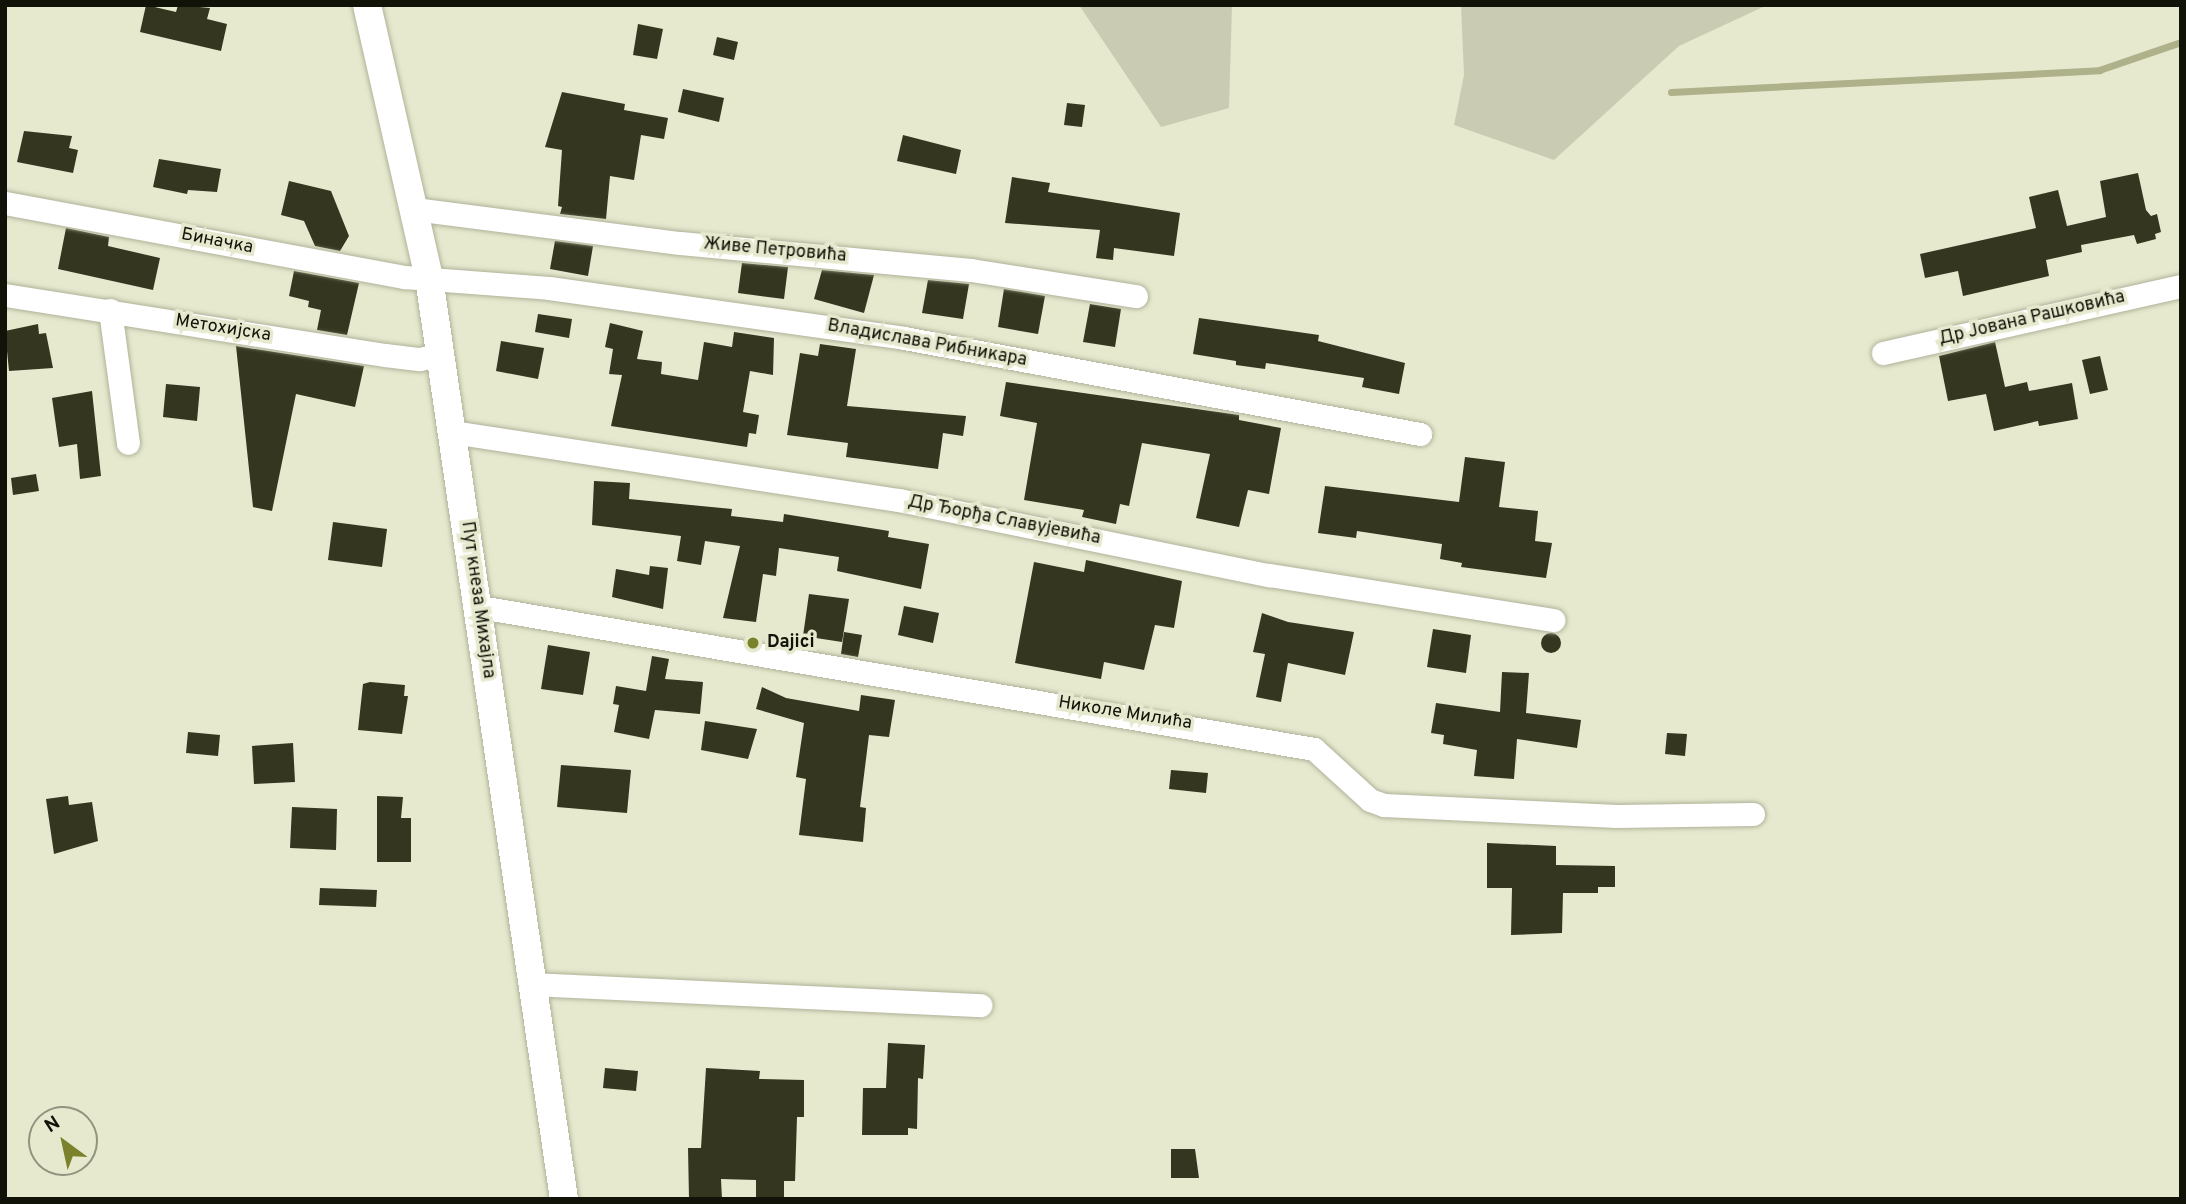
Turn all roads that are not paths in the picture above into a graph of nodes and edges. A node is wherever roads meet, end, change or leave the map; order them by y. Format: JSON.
{"nodes":[{"id":1,"x":367,"y":5,"type":"edge"},
{"id":2,"x":5,"y":203,"type":"edge"},
{"id":3,"x":414,"y":209,"type":"junction"},
{"id":4,"x":429,"y":278,"type":"junction"},
{"id":5,"x":2181,"y":286,"type":"edge"},
{"id":6,"x":5,"y":295,"type":"edge"},
{"id":7,"x":1136,"y":296,"type":"dead end"},
{"id":8,"x":110,"y":310,"type":"junction"},
{"id":9,"x":1883,"y":353,"type":"dead end"},
{"id":10,"x":441,"y":354,"type":"junction"},
{"id":11,"x":453,"y":432,"type":"junction"},
{"id":12,"x":1420,"y":434,"type":"dead end"},
{"id":13,"x":128,"y":443,"type":"dead end"},
{"id":14,"x":480,"y":607,"type":"junction"},
{"id":15,"x":1553,"y":620,"type":"dead end"},
{"id":16,"x":1754,"y":814,"type":"dead end"},
{"id":17,"x":532,"y":984,"type":"junction"},
{"id":18,"x":981,"y":1005,"type":"dead end"},
{"id":19,"x":564,"y":1199,"type":"edge"}],
"edges":[{"from":1,"to":3,"type":"main road","name":"Пут кнеза Михајла"},
{"from":2,"to":4,"type":"street","name":"Биначка"},
{"from":3,"to":4,"type":"main road","name":"Пут кнеза Михајла"},
{"from":3,"to":7,"type":"street","name":"Живе Петровића"},
{"from":4,"to":10,"type":"main road","name":"Пут кнеза Михајла"},
{"from":4,"to":12,"type":"street","name":"Владислава Рибникара"},
{"from":5,"to":9,"type":"street","name":"Др Јована Рашковића"},
{"from":6,"to":8,"type":"street","name":"Метохијска"},
{"from":8,"to":10,"type":"street","name":"Метохијска"},
{"from":8,"to":13,"type":"street"},
{"from":10,"to":11,"type":"main road","name":"Пут кнеза Михајла"},
{"from":11,"to":14,"type":"main road","name":"Пут кнеза Михајла"},
{"from":11,"to":15,"type":"street","name":"Др Ђорђа Славујевића"},
{"from":14,"to":16,"type":"street","name":"Николе Милића"},
{"from":14,"to":17,"type":"main road","name":"Пут кнеза Михајла"},
{"from":17,"to":18,"type":"street"},
{"from":17,"to":19,"type":"main road","name":"Пут кнеза Михајла"}]}
